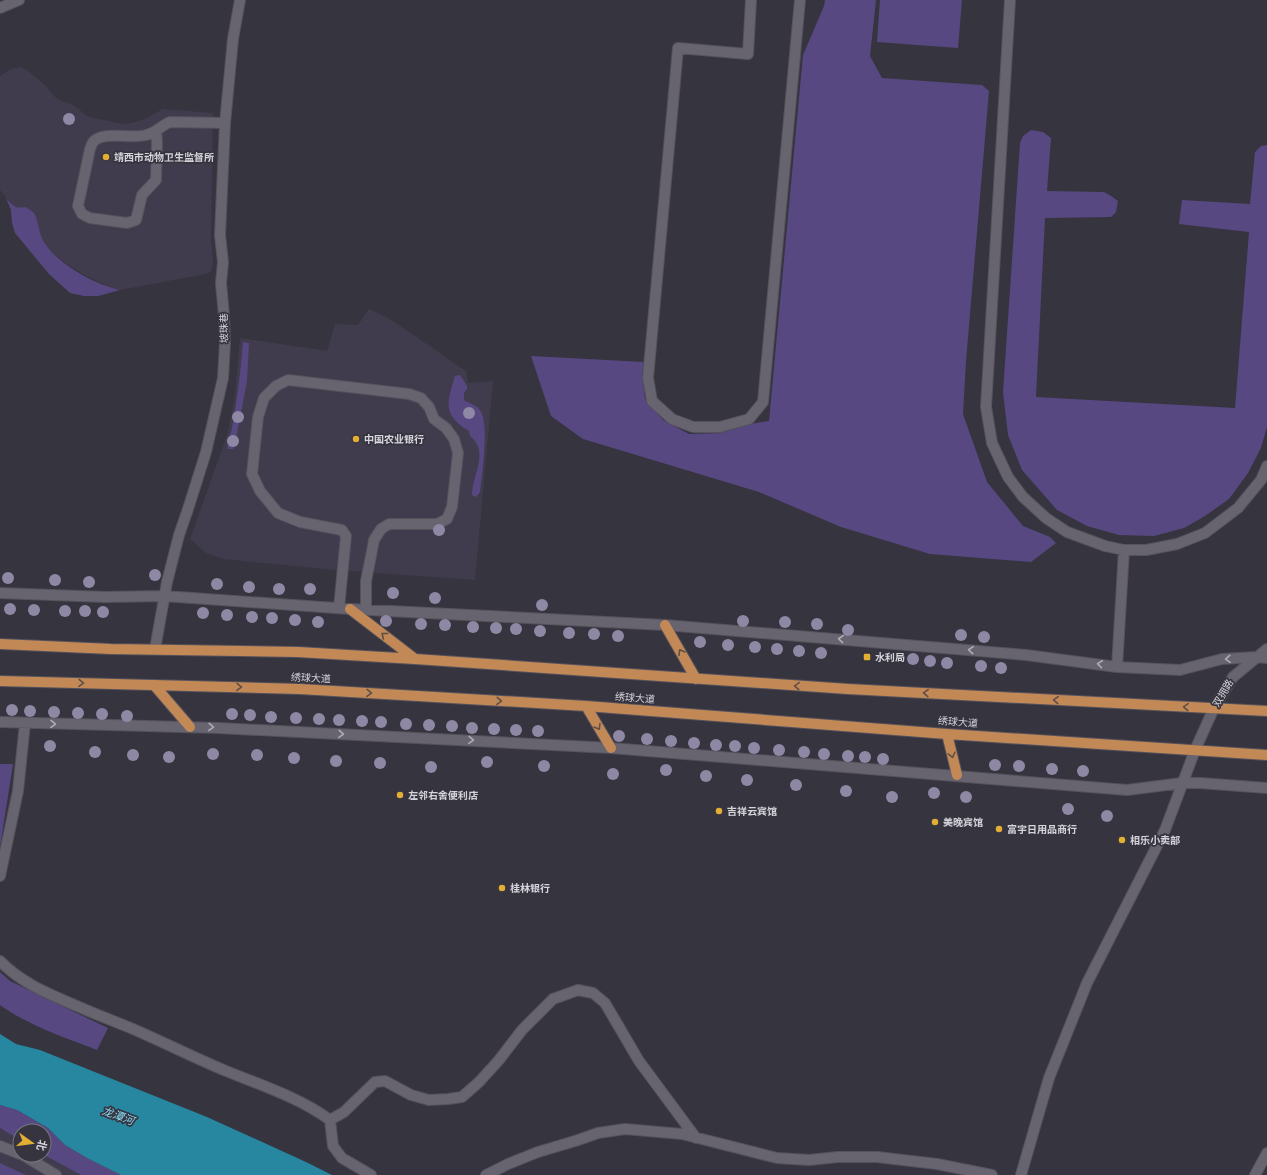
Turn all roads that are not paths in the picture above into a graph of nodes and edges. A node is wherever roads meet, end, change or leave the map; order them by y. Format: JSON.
{"nodes":[{"id":1,"x":18,"y":0,"type":"edge"},
{"id":2,"x":240,"y":0,"type":"edge"},
{"id":3,"x":751,"y":0,"type":"edge"},
{"id":4,"x":800,"y":0,"type":"edge"},
{"id":5,"x":1010,"y":0,"type":"edge"},
{"id":6,"x":0,"y":8,"type":"edge"},
{"id":7,"x":225,"y":123,"type":"junction"},
{"id":8,"x":156,"y":131,"type":"junction"},
{"id":9,"x":1267,"y":466,"type":"edge"},
{"id":10,"x":1124,"y":550,"type":"junction"},
{"id":11,"x":0,"y":593,"type":"edge"},
{"id":12,"x":164,"y":596,"type":"junction"},
{"id":13,"x":339,"y":608,"type":"junction"},
{"id":14,"x":350,"y":609,"type":"junction"},
{"id":15,"x":366,"y":610,"type":"junction"},
{"id":16,"x":665,"y":624,"type":"junction"},
{"id":17,"x":0,"y":644,"type":"edge"},
{"id":18,"x":155,"y":649,"type":"junction"},
{"id":19,"x":1267,"y":649,"type":"edge"},
{"id":20,"x":1256,"y":657,"type":"junction"},
{"id":21,"x":1267,"y":658,"type":"edge"},
{"id":22,"x":414,"y":659,"type":"junction"},
{"id":23,"x":1117,"y":667,"type":"junction"},
{"id":24,"x":696,"y":679,"type":"junction"},
{"id":25,"x":0,"y":681,"type":"edge"},
{"id":26,"x":154,"y":685,"type":"junction"},
{"id":27,"x":586,"y":706,"type":"junction"},
{"id":28,"x":1214,"y":708,"type":"junction"},
{"id":29,"x":1267,"y":711,"type":"edge"},
{"id":30,"x":0,"y":722,"type":"edge"},
{"id":31,"x":25,"y":723,"type":"junction"},
{"id":32,"x":190,"y":727,"type":"junction"},
{"id":33,"x":947,"y":734,"type":"junction"},
{"id":34,"x":611,"y":748,"type":"junction"},
{"id":35,"x":1195,"y":750,"type":"junction"},
{"id":36,"x":1267,"y":755,"type":"edge"},
{"id":37,"x":957,"y":775,"type":"junction"},
{"id":38,"x":1182,"y":783,"type":"junction"},
{"id":39,"x":1267,"y":788,"type":"edge"},
{"id":40,"x":0,"y":876,"type":"edge"},
{"id":41,"x":0,"y":961,"type":"edge"},
{"id":42,"x":330,"y":1120,"type":"junction"},
{"id":43,"x":696,"y":1138,"type":"junction"},
{"id":44,"x":0,"y":1146,"type":"edge"},
{"id":45,"x":12,"y":1151,"type":"edge"},
{"id":46,"x":1267,"y":1153,"type":"edge"},
{"id":47,"x":37,"y":1163,"type":"edge"},
{"id":48,"x":56,"y":1175,"type":"edge"},
{"id":49,"x":371,"y":1175,"type":"edge"},
{"id":50,"x":486,"y":1175,"type":"edge"},
{"id":51,"x":992,"y":1175,"type":"edge"},
{"id":52,"x":1021,"y":1175,"type":"edge"},
{"id":53,"x":1255,"y":1175,"type":"edge"}],
"edges":[{"from":1,"to":6,"type":"street"},
{"from":2,"to":7,"type":"street","name":"坡珠巷"},
{"from":3,"to":4,"type":"street"},
{"from":5,"to":10,"type":"street"},
{"from":7,"to":8,"type":"street"},
{"from":7,"to":12,"type":"street","name":"坡珠巷"},
{"from":8,"to":8,"type":"street"},
{"from":9,"to":10,"type":"street"},
{"from":10,"to":23,"type":"street"},
{"from":11,"to":12,"type":"street"},
{"from":12,"to":13,"type":"street"},
{"from":12,"to":18,"type":"street","name":"坡珠巷"},
{"from":13,"to":14,"type":"street"},
{"from":13,"to":15,"type":"street"},
{"from":14,"to":15,"type":"street"},
{"from":22,"to":14,"type":"main road","one_way":true},
{"from":15,"to":16,"type":"street"},
{"from":23,"to":16,"type":"street","one_way":true},
{"from":24,"to":16,"type":"main road","one_way":true},
{"from":17,"to":18,"type":"main road"},
{"from":18,"to":22,"type":"main road"},
{"from":19,"to":20,"type":"street","name":"双拥路"},
{"from":20,"to":21,"type":"street"},
{"from":20,"to":23,"type":"street","one_way":true},
{"from":20,"to":28,"type":"street","name":"双拥路"},
{"from":22,"to":24,"type":"main road"},
{"from":28,"to":24,"type":"main road","one_way":true},
{"from":25,"to":26,"type":"main road","name":"绣球大道","one_way":true},
{"from":26,"to":27,"type":"main road","name":"绣球大道","one_way":true},
{"from":26,"to":32,"type":"main road"},
{"from":27,"to":33,"type":"main road","name":"绣球大道"},
{"from":27,"to":34,"type":"main road","one_way":true},
{"from":28,"to":29,"type":"main road"},
{"from":28,"to":35,"type":"street","name":"双拥路"},
{"from":30,"to":31,"type":"street"},
{"from":31,"to":32,"type":"street","one_way":true},
{"from":31,"to":40,"type":"street"},
{"from":32,"to":34,"type":"street","one_way":true},
{"from":33,"to":35,"type":"main road","name":"绣球大道"},
{"from":33,"to":37,"type":"main road","one_way":true},
{"from":34,"to":37,"type":"street"},
{"from":35,"to":36,"type":"main road","name":"绣球大道"},
{"from":35,"to":38,"type":"street","name":"双拥路"},
{"from":37,"to":38,"type":"street"},
{"from":38,"to":39,"type":"street"},
{"from":38,"to":52,"type":"street","name":"双拥路"},
{"from":41,"to":42,"type":"street"},
{"from":42,"to":43,"type":"street"},
{"from":42,"to":49,"type":"street"},
{"from":43,"to":50,"type":"street"},
{"from":43,"to":51,"type":"street"},
{"from":44,"to":45,"type":"street"},
{"from":46,"to":53,"type":"street"},
{"from":47,"to":48,"type":"street"}]}
